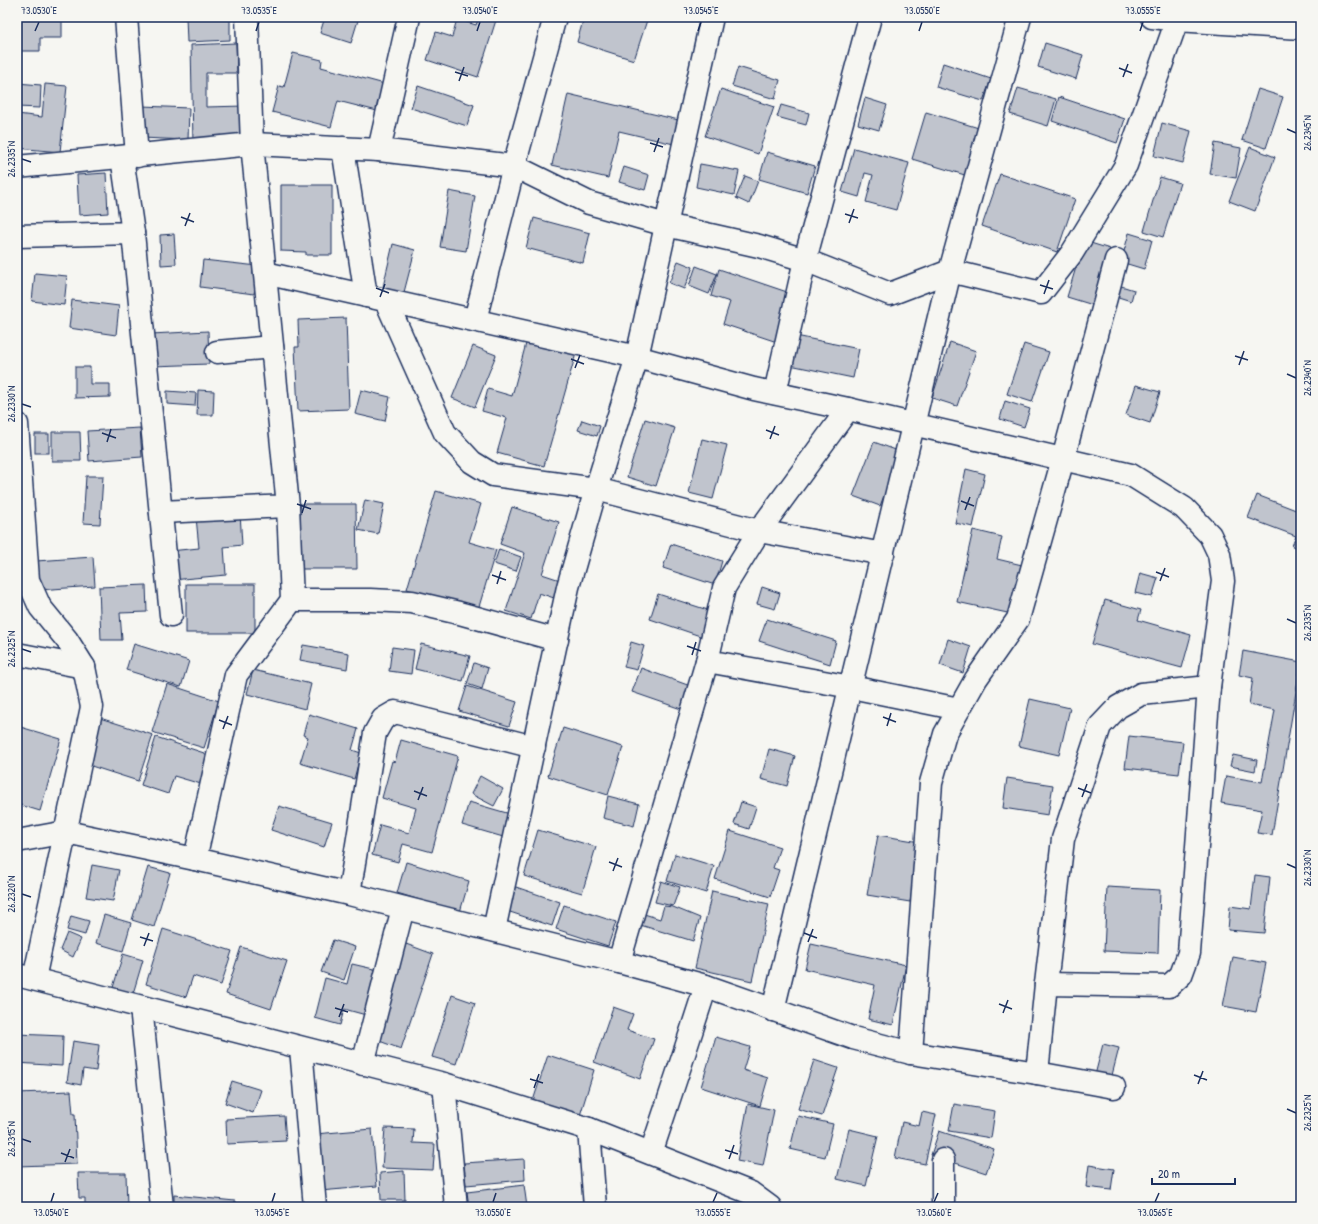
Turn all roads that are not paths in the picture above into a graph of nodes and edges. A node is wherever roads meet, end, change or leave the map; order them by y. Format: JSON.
{"nodes":[{"id":1,"x":126,"y":17,"type":"edge"},
{"id":2,"x":247,"y":17,"type":"edge"},
{"id":3,"x":409,"y":17,"type":"edge"},
{"id":4,"x":555,"y":17,"type":"edge"},
{"id":5,"x":712,"y":17,"type":"edge"},
{"id":6,"x":870,"y":17,"type":"edge"},
{"id":7,"x":1020,"y":17,"type":"edge"},
{"id":8,"x":1152,"y":17,"type":"edge"},
{"id":9,"x":1177,"y":20,"type":"junction"},
{"id":10,"x":1301,"y":28,"type":"edge"},
{"id":11,"x":252,"y":144,"type":"junction"},
{"id":12,"x":343,"y":148,"type":"junction"},
{"id":13,"x":379,"y":150,"type":"junction"},
{"id":14,"x":129,"y":156,"type":"junction"},
{"id":15,"x":514,"y":166,"type":"junction"},
{"id":16,"x":17,"y":167,"type":"edge"},
{"id":17,"x":666,"y":225,"type":"junction"},
{"id":18,"x":133,"y":233,"type":"junction"},
{"id":19,"x":17,"y":236,"type":"edge"},
{"id":20,"x":805,"y":260,"type":"junction"},
{"id":21,"x":1116,"y":260,"type":"dead end"},
{"id":22,"x":950,"y":271,"type":"junction"},
{"id":23,"x":265,"y":274,"type":"junction"},
{"id":24,"x":376,"y":298,"type":"junction"},
{"id":25,"x":475,"y":320,"type":"junction"},
{"id":26,"x":272,"y":346,"type":"junction"},
{"id":27,"x":217,"y":352,"type":"dead end"},
{"id":28,"x":637,"y":357,"type":"junction"},
{"id":29,"x":775,"y":393,"type":"junction"},
{"id":30,"x":848,"y":409,"type":"junction"},
{"id":31,"x":17,"y":424,"type":"edge"},
{"id":32,"x":914,"y":424,"type":"junction"},
{"id":33,"x":1063,"y":459,"type":"junction"},
{"id":34,"x":596,"y":489,"type":"junction"},
{"id":35,"x":288,"y":506,"type":"junction"},
{"id":36,"x":161,"y":512,"type":"junction"},
{"id":37,"x":759,"y":531,"type":"junction"},
{"id":38,"x":883,"y":554,"type":"junction"},
{"id":39,"x":292,"y":600,"type":"junction"},
{"id":40,"x":172,"y":615,"type":"dead end"},
{"id":41,"x":557,"y":640,"type":"junction"},
{"id":42,"x":17,"y":654,"type":"edge"},
{"id":43,"x":707,"y":661,"type":"junction"},
{"id":44,"x":84,"y":667,"type":"junction"},
{"id":45,"x":1209,"y":687,"type":"junction"},
{"id":46,"x":851,"y":688,"type":"junction"},
{"id":47,"x":959,"y":709,"type":"junction"},
{"id":48,"x":534,"y":747,"type":"junction"},
{"id":49,"x":66,"y":832,"type":"junction"},
{"id":50,"x":17,"y":841,"type":"edge"},
{"id":51,"x":195,"y":859,"type":"junction"},
{"id":52,"x":349,"y":894,"type":"junction"},
{"id":53,"x":403,"y":908,"type":"junction"},
{"id":54,"x":494,"y":930,"type":"junction"},
{"id":55,"x":619,"y":962,"type":"junction"},
{"id":56,"x":25,"y":977,"type":"edge"},
{"id":57,"x":1046,"y":984,"type":"junction"},
{"id":58,"x":706,"y":986,"type":"junction"},
{"id":59,"x":141,"y":1007,"type":"junction"},
{"id":60,"x":773,"y":1010,"type":"junction"},
{"id":61,"x":301,"y":1048,"type":"junction"},
{"id":62,"x":911,"y":1053,"type":"junction"},
{"id":63,"x":363,"y":1064,"type":"junction"},
{"id":64,"x":1037,"y":1073,"type":"junction"},
{"id":65,"x":444,"y":1084,"type":"junction"},
{"id":66,"x":1114,"y":1087,"type":"dead end"},
{"id":67,"x":589,"y":1129,"type":"junction"},
{"id":68,"x":650,"y":1153,"type":"junction"},
{"id":69,"x":943,"y":1160,"type":"dead end"},
{"id":70,"x":310,"y":1206,"type":"edge"},
{"id":71,"x":162,"y":1207,"type":"edge"},
{"id":72,"x":456,"y":1207,"type":"edge"},
{"id":73,"x":594,"y":1207,"type":"edge"},
{"id":74,"x":770,"y":1207,"type":"edge"},
{"id":75,"x":943,"y":1207,"type":"edge"}],
"edges":[{"from":1,"to":14,"type":"street"},
{"from":2,"to":11,"type":"street"},
{"from":3,"to":13,"type":"street"},
{"from":4,"to":15,"type":"street"},
{"from":5,"to":17,"type":"street"},
{"from":6,"to":20,"type":"street"},
{"from":7,"to":22,"type":"street"},
{"from":8,"to":9,"type":"street"},
{"from":9,"to":10,"type":"street"},
{"from":9,"to":22,"type":"street"},
{"from":11,"to":12,"type":"street"},
{"from":11,"to":14,"type":"street"},
{"from":11,"to":23,"type":"street"},
{"from":12,"to":13,"type":"street"},
{"from":12,"to":24,"type":"street"},
{"from":13,"to":15,"type":"street"},
{"from":14,"to":16,"type":"street"},
{"from":14,"to":18,"type":"street"},
{"from":15,"to":17,"type":"street"},
{"from":15,"to":25,"type":"street"},
{"from":17,"to":20,"type":"street"},
{"from":17,"to":28,"type":"street"},
{"from":18,"to":19,"type":"street"},
{"from":18,"to":36,"type":"street"},
{"from":20,"to":22,"type":"street"},
{"from":20,"to":29,"type":"street"},
{"from":21,"to":33,"type":"street"},
{"from":22,"to":32,"type":"street"},
{"from":23,"to":24,"type":"street"},
{"from":23,"to":26,"type":"street"},
{"from":24,"to":25,"type":"street"},
{"from":24,"to":34,"type":"street"},
{"from":25,"to":28,"type":"street"},
{"from":26,"to":27,"type":"street"},
{"from":26,"to":35,"type":"street"},
{"from":28,"to":29,"type":"street"},
{"from":28,"to":34,"type":"street"},
{"from":29,"to":30,"type":"street"},
{"from":30,"to":32,"type":"street"},
{"from":30,"to":37,"type":"street"},
{"from":31,"to":44,"type":"street"},
{"from":32,"to":33,"type":"street"},
{"from":32,"to":38,"type":"street"},
{"from":33,"to":45,"type":"street"},
{"from":33,"to":47,"type":"street"},
{"from":34,"to":37,"type":"street"},
{"from":34,"to":41,"type":"street"},
{"from":35,"to":36,"type":"street"},
{"from":35,"to":39,"type":"street"},
{"from":36,"to":40,"type":"street"},
{"from":37,"to":38,"type":"street"},
{"from":37,"to":43,"type":"street"},
{"from":38,"to":46,"type":"street"},
{"from":39,"to":41,"type":"street"},
{"from":39,"to":51,"type":"street"},
{"from":41,"to":48,"type":"street"},
{"from":42,"to":44,"type":"street"},
{"from":43,"to":46,"type":"street"},
{"from":43,"to":55,"type":"street"},
{"from":44,"to":49,"type":"street"},
{"from":45,"to":57,"type":"street"},
{"from":45,"to":57,"type":"street"},
{"from":46,"to":47,"type":"street"},
{"from":46,"to":60,"type":"street"},
{"from":47,"to":62,"type":"street"},
{"from":48,"to":52,"type":"street"},
{"from":48,"to":54,"type":"street"},
{"from":49,"to":50,"type":"street"},
{"from":49,"to":51,"type":"street"},
{"from":49,"to":56,"type":"street"},
{"from":51,"to":52,"type":"street"},
{"from":52,"to":53,"type":"street"},
{"from":53,"to":54,"type":"street"},
{"from":53,"to":63,"type":"street"},
{"from":54,"to":55,"type":"street"},
{"from":55,"to":58,"type":"street"},
{"from":56,"to":59,"type":"street"},
{"from":57,"to":64,"type":"street"},
{"from":58,"to":60,"type":"street"},
{"from":58,"to":68,"type":"street"},
{"from":59,"to":61,"type":"street"},
{"from":59,"to":71,"type":"street"},
{"from":60,"to":62,"type":"street"},
{"from":61,"to":63,"type":"street"},
{"from":61,"to":70,"type":"street"},
{"from":62,"to":64,"type":"street"},
{"from":63,"to":65,"type":"street"},
{"from":64,"to":66,"type":"street"},
{"from":65,"to":67,"type":"street"},
{"from":65,"to":72,"type":"street"},
{"from":67,"to":68,"type":"street"},
{"from":67,"to":73,"type":"street"},
{"from":68,"to":74,"type":"street"},
{"from":69,"to":75,"type":"street"}]}
